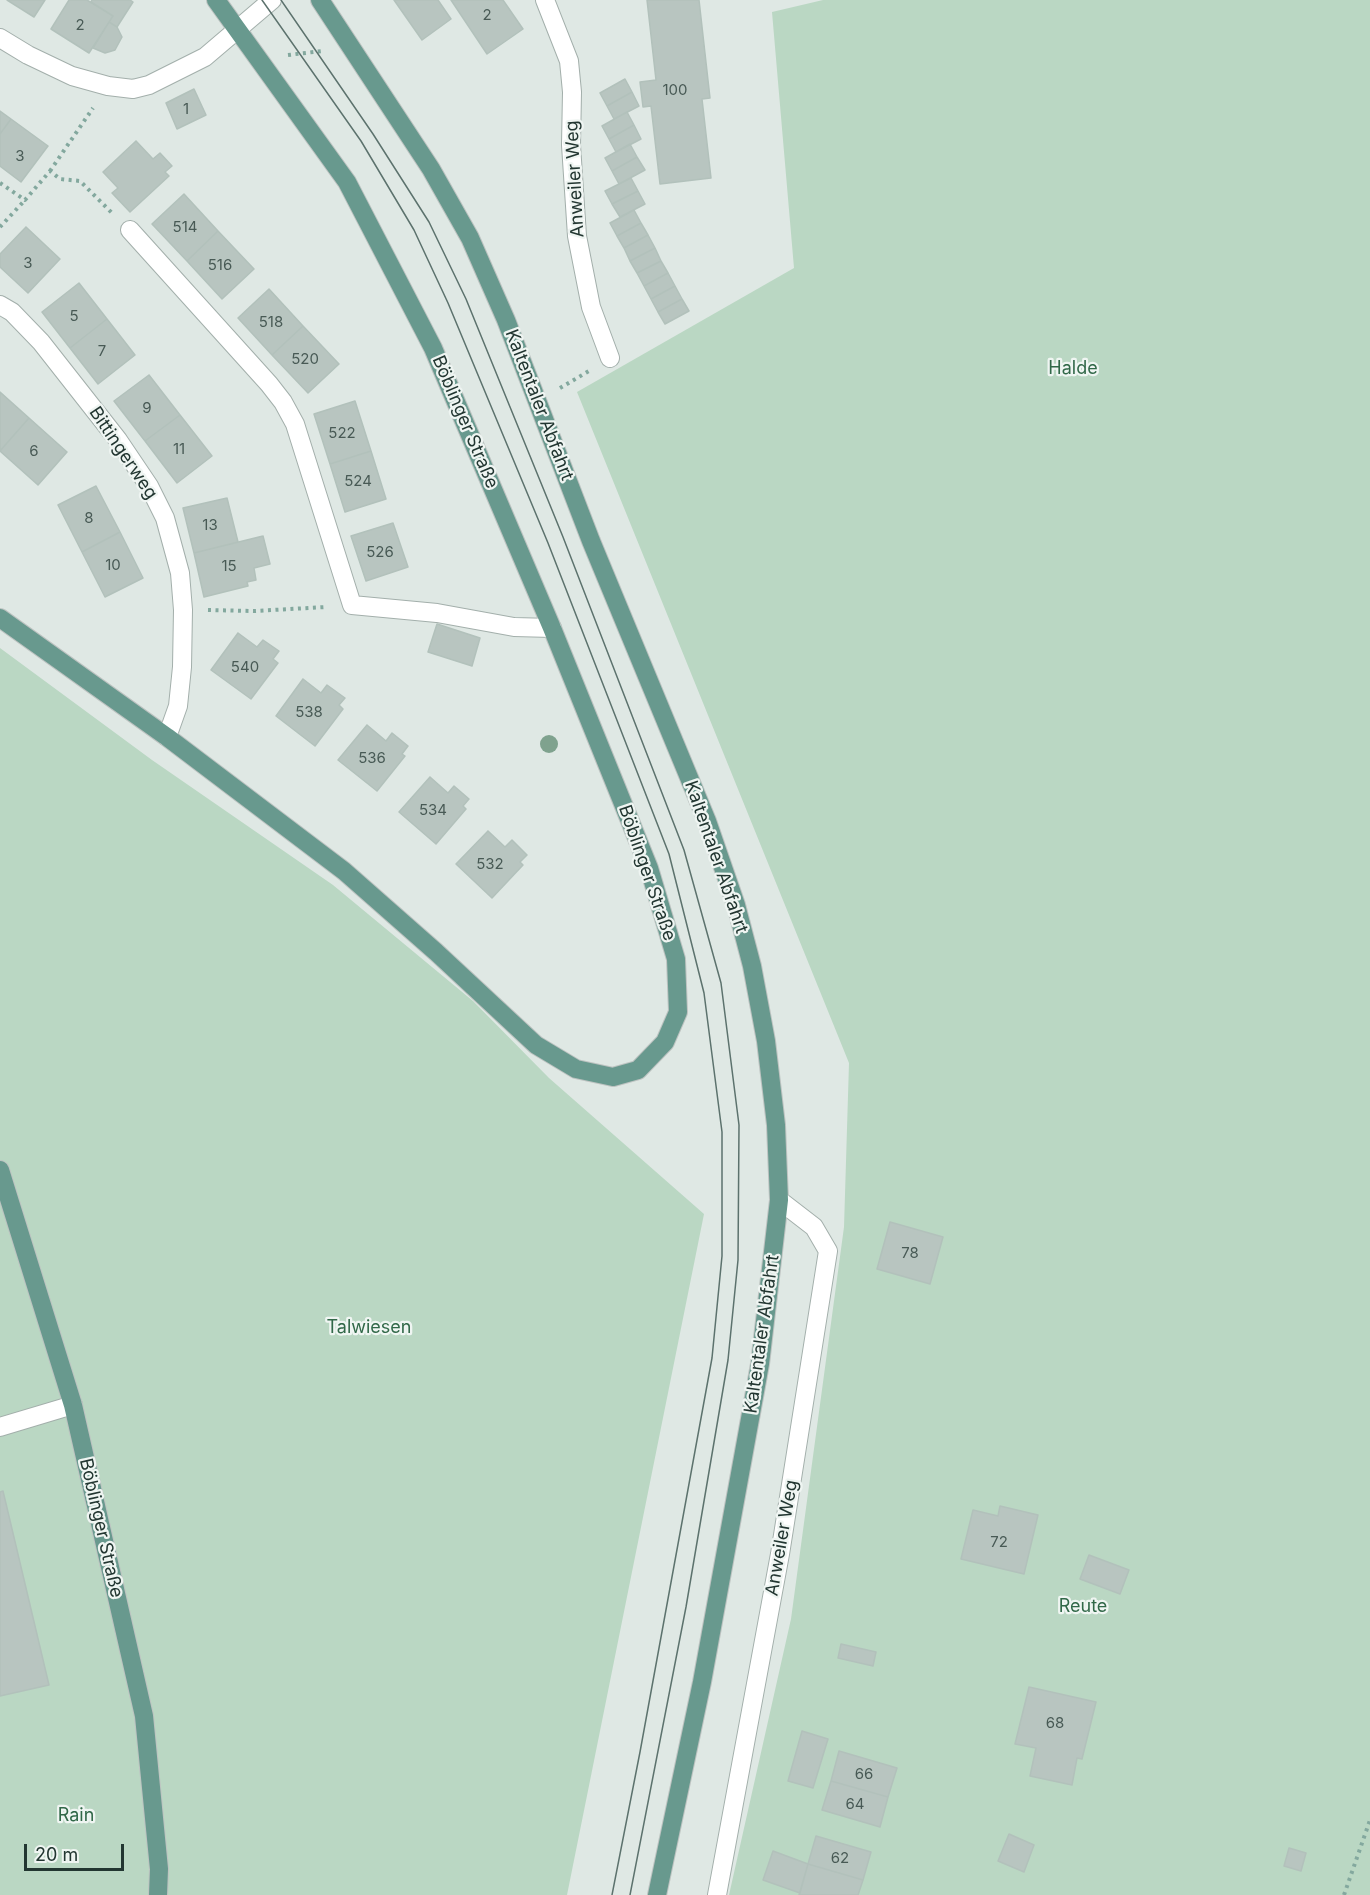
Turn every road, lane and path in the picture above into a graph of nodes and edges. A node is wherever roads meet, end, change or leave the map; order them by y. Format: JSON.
{"nodes":[{"id":1,"x":216,"y":0,"type":"edge"},
{"id":2,"x":272,"y":0,"type":"edge"},
{"id":3,"x":320,"y":0,"type":"edge"},
{"id":4,"x":544,"y":0,"type":"edge"},
{"id":5,"x":238,"y":30,"type":"junction"},
{"id":6,"x":0,"y":38,"type":"edge"},
{"id":7,"x":325,"y":51,"type":"dead end"},
{"id":8,"x":282,"y":56,"type":"dead end"},
{"id":9,"x":108,"y":86,"type":"junction"},
{"id":10,"x":50,"y":171,"type":"junction"},
{"id":11,"x":0,"y":183,"type":"edge"},
{"id":12,"x":25,"y":200,"type":"junction"},
{"id":13,"x":0,"y":227,"type":"edge"},
{"id":14,"x":130,"y":230,"type":"joint"},
{"id":15,"x":0,"y":305,"type":"edge"},
{"id":16,"x":610,"y":358,"type":"joint"},
{"id":17,"x":538,"y":400,"type":"junction"},
{"id":18,"x":351,"y":605,"type":"junction"},
{"id":19,"x":183,"y":610,"type":"junction"},
{"id":20,"x":0,"y":618,"type":"edge"},
{"id":21,"x":552,"y":628,"type":"junction"},
{"id":22,"x":166,"y":737,"type":"junction"},
{"id":23,"x":0,"y":1170,"type":"edge"},
{"id":24,"x":778,"y":1200,"type":"junction"},
{"id":25,"x":73,"y":1405,"type":"junction"},
{"id":26,"x":0,"y":1427,"type":"edge"},
{"id":27,"x":1370,"y":1820,"type":"edge"},
{"id":28,"x":158,"y":1895,"type":"edge"},
{"id":29,"x":657,"y":1895,"type":"edge"},
{"id":30,"x":717,"y":1895,"type":"edge"},
{"id":31,"x":1344,"y":1895,"type":"edge"}],
"edges":[{"from":1,"to":5,"type":"main road","name":"Böblinger Straße"},
{"from":2,"to":5,"type":"street"},
{"from":3,"to":17,"type":"main road","name":"Kaltentaler Abfahrt"},
{"from":4,"to":16,"type":"street","name":"Anweiler Weg"},
{"from":5,"to":9,"type":"street"},
{"from":5,"to":21,"type":"main road","name":"Böblinger Straße"},
{"from":6,"to":9,"type":"street"},
{"from":7,"to":8,"type":"path"},
{"from":9,"to":10,"type":"path"},
{"from":10,"to":12,"type":"path"},
{"from":10,"to":14,"type":"path"},
{"from":11,"to":12,"type":"path"},
{"from":12,"to":13,"type":"path"},
{"from":14,"to":18,"type":"street"},
{"from":15,"to":19,"type":"street","name":"Bittingerweg"},
{"from":16,"to":17,"type":"path"},
{"from":17,"to":24,"type":"main road","name":"Kaltentaler Abfahrt"},
{"from":18,"to":19,"type":"path"},
{"from":18,"to":21,"type":"street"},
{"from":19,"to":22,"type":"street","name":"Bittingerweg"},
{"from":20,"to":22,"type":"main road","name":"Böblinger Straße"},
{"from":21,"to":22,"type":"main road","name":"Böblinger Straße"},
{"from":23,"to":25,"type":"main road","name":"Böblinger Straße"},
{"from":24,"to":29,"type":"main road","name":"Kaltentaler Abfahrt"},
{"from":24,"to":30,"type":"street","name":"Anweiler Weg"},
{"from":25,"to":26,"type":"street"},
{"from":25,"to":28,"type":"main road","name":"Böblinger Straße"},
{"from":27,"to":31,"type":"path"}]}
